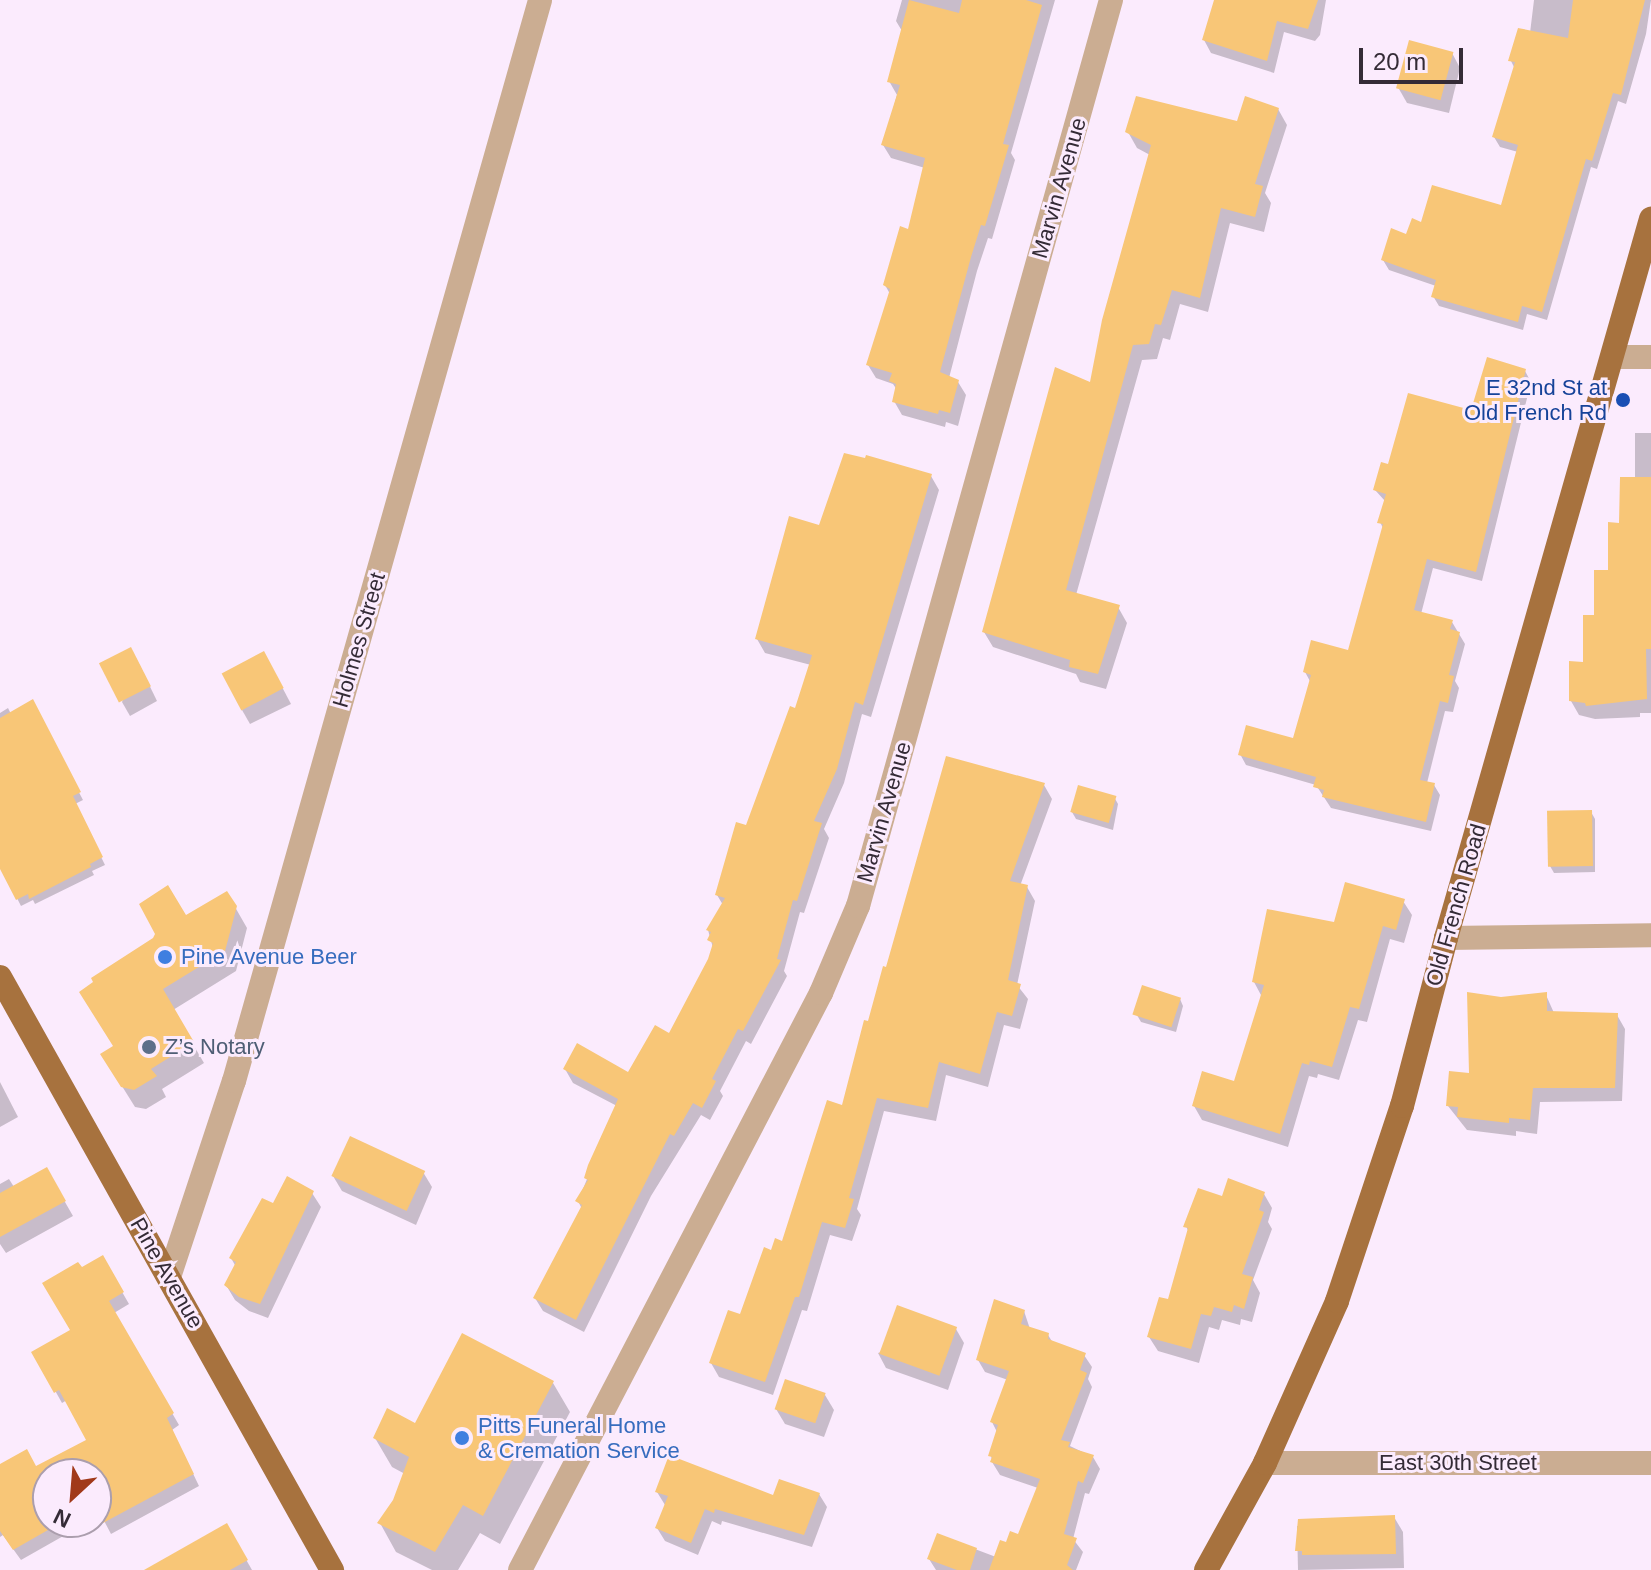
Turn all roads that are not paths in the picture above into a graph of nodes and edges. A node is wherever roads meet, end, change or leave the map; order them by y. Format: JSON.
{"nodes":[{"id":1,"x":540,"y":0,"type":"edge"},
{"id":2,"x":1111,"y":0,"type":"edge"},
{"id":3,"x":1651,"y":219,"type":"edge"},
{"id":4,"x":1613,"y":357,"type":"junction"},
{"id":5,"x":1651,"y":357,"type":"edge"},
{"id":6,"x":1651,"y":935,"type":"edge"},
{"id":7,"x":1446,"y":938,"type":"junction"},
{"id":8,"x":0,"y":977,"type":"edge"},
{"id":9,"x":169,"y":1277,"type":"junction"},
{"id":10,"x":1265,"y":1463,"type":"junction"},
{"id":11,"x":1651,"y":1463,"type":"edge"},
{"id":12,"x":332,"y":1570,"type":"edge"},
{"id":13,"x":520,"y":1570,"type":"edge"},
{"id":14,"x":1206,"y":1570,"type":"edge"}],
"edges":[{"from":1,"to":9,"type":"street","name":"Holmes Street"},
{"from":2,"to":13,"type":"street","name":"Marvin Avenue"},
{"from":3,"to":4,"type":"main road","name":"Old French Road"},
{"from":4,"to":5,"type":"street"},
{"from":4,"to":7,"type":"main road","name":"Old French Road"},
{"from":6,"to":7,"type":"street"},
{"from":7,"to":10,"type":"main road","name":"Old French Road"},
{"from":8,"to":9,"type":"main road","name":"Pine Avenue"},
{"from":9,"to":12,"type":"main road","name":"Pine Avenue"},
{"from":10,"to":11,"type":"street","name":"East 30th Street"},
{"from":10,"to":14,"type":"main road","name":"Old French Road"}]}
